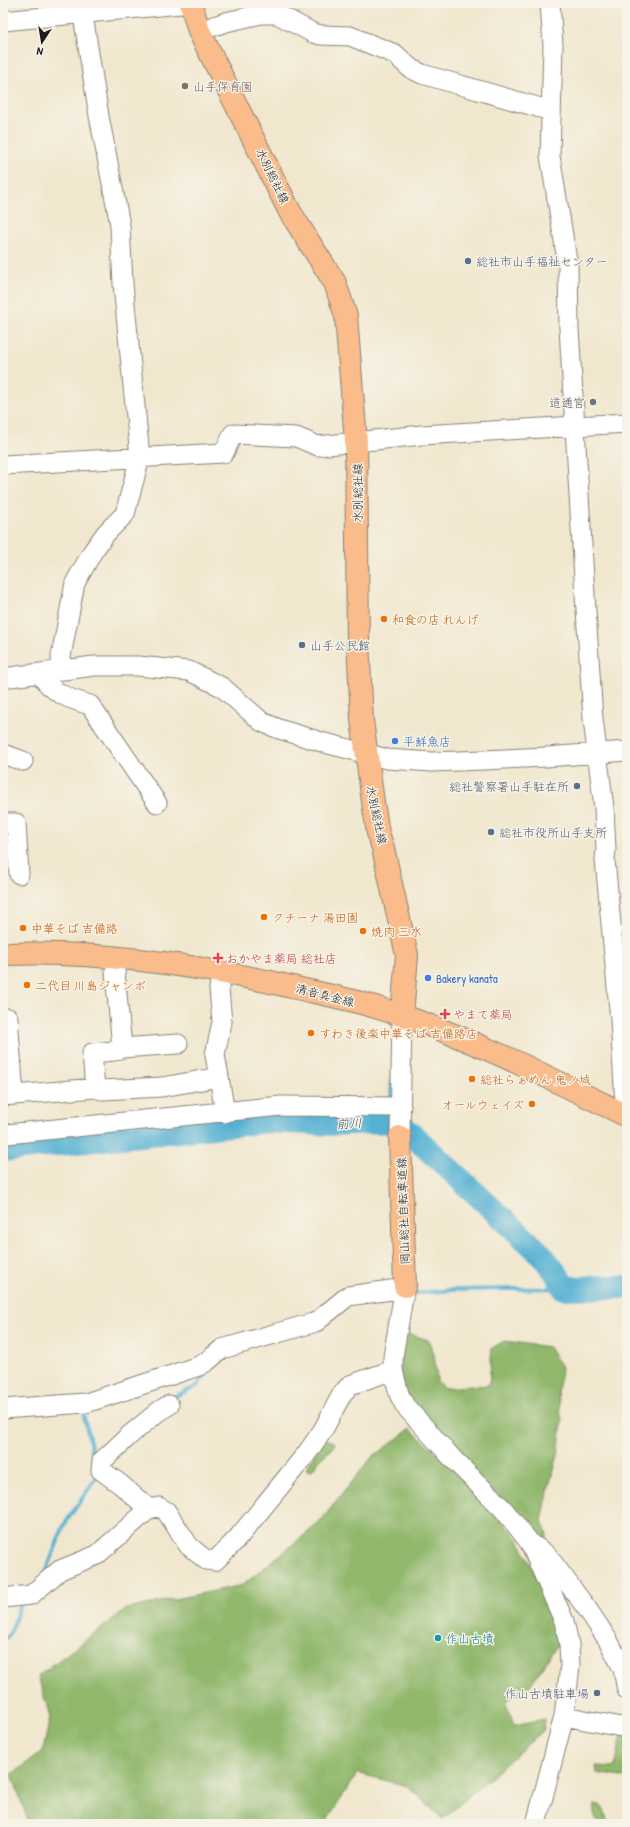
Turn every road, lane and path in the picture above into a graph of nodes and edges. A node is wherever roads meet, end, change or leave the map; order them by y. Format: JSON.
{"nodes":[{"id":1,"x":191,"y":3,"type":"edge"},
{"id":2,"x":550,"y":3,"type":"edge"},
{"id":3,"x":82,"y":8,"type":"edge"},
{"id":4,"x":275,"y":9,"type":"edge"},
{"id":5,"x":3,"y":21,"type":"edge"},
{"id":6,"x":199,"y":31,"type":"junction"},
{"id":7,"x":551,"y":111,"type":"junction"},
{"id":8,"x":627,"y":423,"type":"edge"},
{"id":9,"x":575,"y":426,"type":"junction"},
{"id":10,"x":356,"y":442,"type":"junction"},
{"id":11,"x":140,"y":457,"type":"junction"},
{"id":12,"x":3,"y":465,"type":"edge"},
{"id":13,"x":62,"y":670,"type":"junction"},
{"id":14,"x":40,"y":674,"type":"junction"},
{"id":15,"x":3,"y":678,"type":"edge"},
{"id":16,"x":627,"y":751,"type":"edge"},
{"id":17,"x":597,"y":753,"type":"junction"},
{"id":18,"x":3,"y":754,"type":"edge"},
{"id":19,"x":366,"y":755,"type":"junction"},
{"id":20,"x":23,"y":762,"type":"dead end"},
{"id":21,"x":157,"y":803,"type":"dead end"},
{"id":22,"x":3,"y":823,"type":"edge"},
{"id":23,"x":19,"y":874,"type":"dead end"},
{"id":24,"x":3,"y":954,"type":"edge"},
{"id":25,"x":116,"y":958,"type":"junction"},
{"id":26,"x":221,"y":972,"type":"junction"},
{"id":27,"x":402,"y":1015,"type":"junction"},
{"id":28,"x":8,"y":1018,"type":"dead end"},
{"id":29,"x":178,"y":1044,"type":"dead end"},
{"id":30,"x":122,"y":1048,"type":"junction"},
{"id":31,"x":219,"y":1077,"type":"junction"},
{"id":32,"x":625,"y":1086,"type":"edge"},
{"id":33,"x":95,"y":1088,"type":"junction"},
{"id":34,"x":9,"y":1095,"type":"edge"},
{"id":35,"x":225,"y":1113,"type":"junction"},
{"id":36,"x":626,"y":1115,"type":"edge"},
{"id":37,"x":397,"y":1118,"type":"junction"},
{"id":38,"x":7,"y":1134,"type":"dead end"},
{"id":39,"x":404,"y":1292,"type":"junction"},
{"id":40,"x":393,"y":1370,"type":"junction"},
{"id":41,"x":170,"y":1405,"type":"dead end"},
{"id":42,"x":3,"y":1409,"type":"edge"},
{"id":43,"x":148,"y":1509,"type":"junction"},
{"id":44,"x":530,"y":1543,"type":"junction"},
{"id":45,"x":3,"y":1598,"type":"edge"},
{"id":46,"x":627,"y":1690,"type":"edge"},
{"id":47,"x":564,"y":1716,"type":"junction"},
{"id":48,"x":627,"y":1728,"type":"edge"},
{"id":49,"x":536,"y":1824,"type":"edge"}],
"edges":[{"from":1,"to":3,"type":"street"},
{"from":1,"to":6,"type":"main road","name":"水別総社線"},
{"from":2,"to":7,"type":"street"},
{"from":3,"to":5,"type":"street"},
{"from":3,"to":11,"type":"street"},
{"from":4,"to":6,"type":"street"},
{"from":4,"to":7,"type":"street"},
{"from":6,"to":10,"type":"main road","name":"水別総社線"},
{"from":7,"to":9,"type":"street"},
{"from":8,"to":9,"type":"street"},
{"from":9,"to":10,"type":"street"},
{"from":9,"to":17,"type":"street"},
{"from":10,"to":11,"type":"street"},
{"from":10,"to":19,"type":"main road","name":"水別総社線"},
{"from":11,"to":12,"type":"street"},
{"from":11,"to":13,"type":"street"},
{"from":13,"to":14,"type":"street"},
{"from":13,"to":19,"type":"street"},
{"from":14,"to":15,"type":"street"},
{"from":14,"to":21,"type":"street"},
{"from":16,"to":17,"type":"street"},
{"from":17,"to":19,"type":"street"},
{"from":17,"to":32,"type":"street"},
{"from":18,"to":20,"type":"street"},
{"from":19,"to":27,"type":"main road","name":"水別総社線"},
{"from":22,"to":23,"type":"street"},
{"from":24,"to":25,"type":"main road","name":"清音真金線"},
{"from":25,"to":26,"type":"main road","name":"清音真金線"},
{"from":25,"to":30,"type":"street"},
{"from":26,"to":27,"type":"main road","name":"清音真金線"},
{"from":26,"to":31,"type":"street"},
{"from":27,"to":36,"type":"main road","name":"清音真金線"},
{"from":27,"to":37,"type":"street"},
{"from":28,"to":34,"type":"street"},
{"from":29,"to":30,"type":"street"},
{"from":30,"to":33,"type":"street"},
{"from":31,"to":33,"type":"street"},
{"from":31,"to":35,"type":"street"},
{"from":32,"to":36,"type":"street"},
{"from":33,"to":34,"type":"street"},
{"from":35,"to":37,"type":"street"},
{"from":35,"to":38,"type":"street"},
{"from":37,"to":39,"type":"main road","name":"岡山総社自転車道線"},
{"from":39,"to":40,"type":"street"},
{"from":39,"to":42,"type":"street"},
{"from":40,"to":43,"type":"street"},
{"from":40,"to":44,"type":"street"},
{"from":41,"to":43,"type":"street"},
{"from":43,"to":45,"type":"street"},
{"from":44,"to":46,"type":"street"},
{"from":44,"to":47,"type":"street"},
{"from":47,"to":48,"type":"street"},
{"from":47,"to":49,"type":"street"}]}
